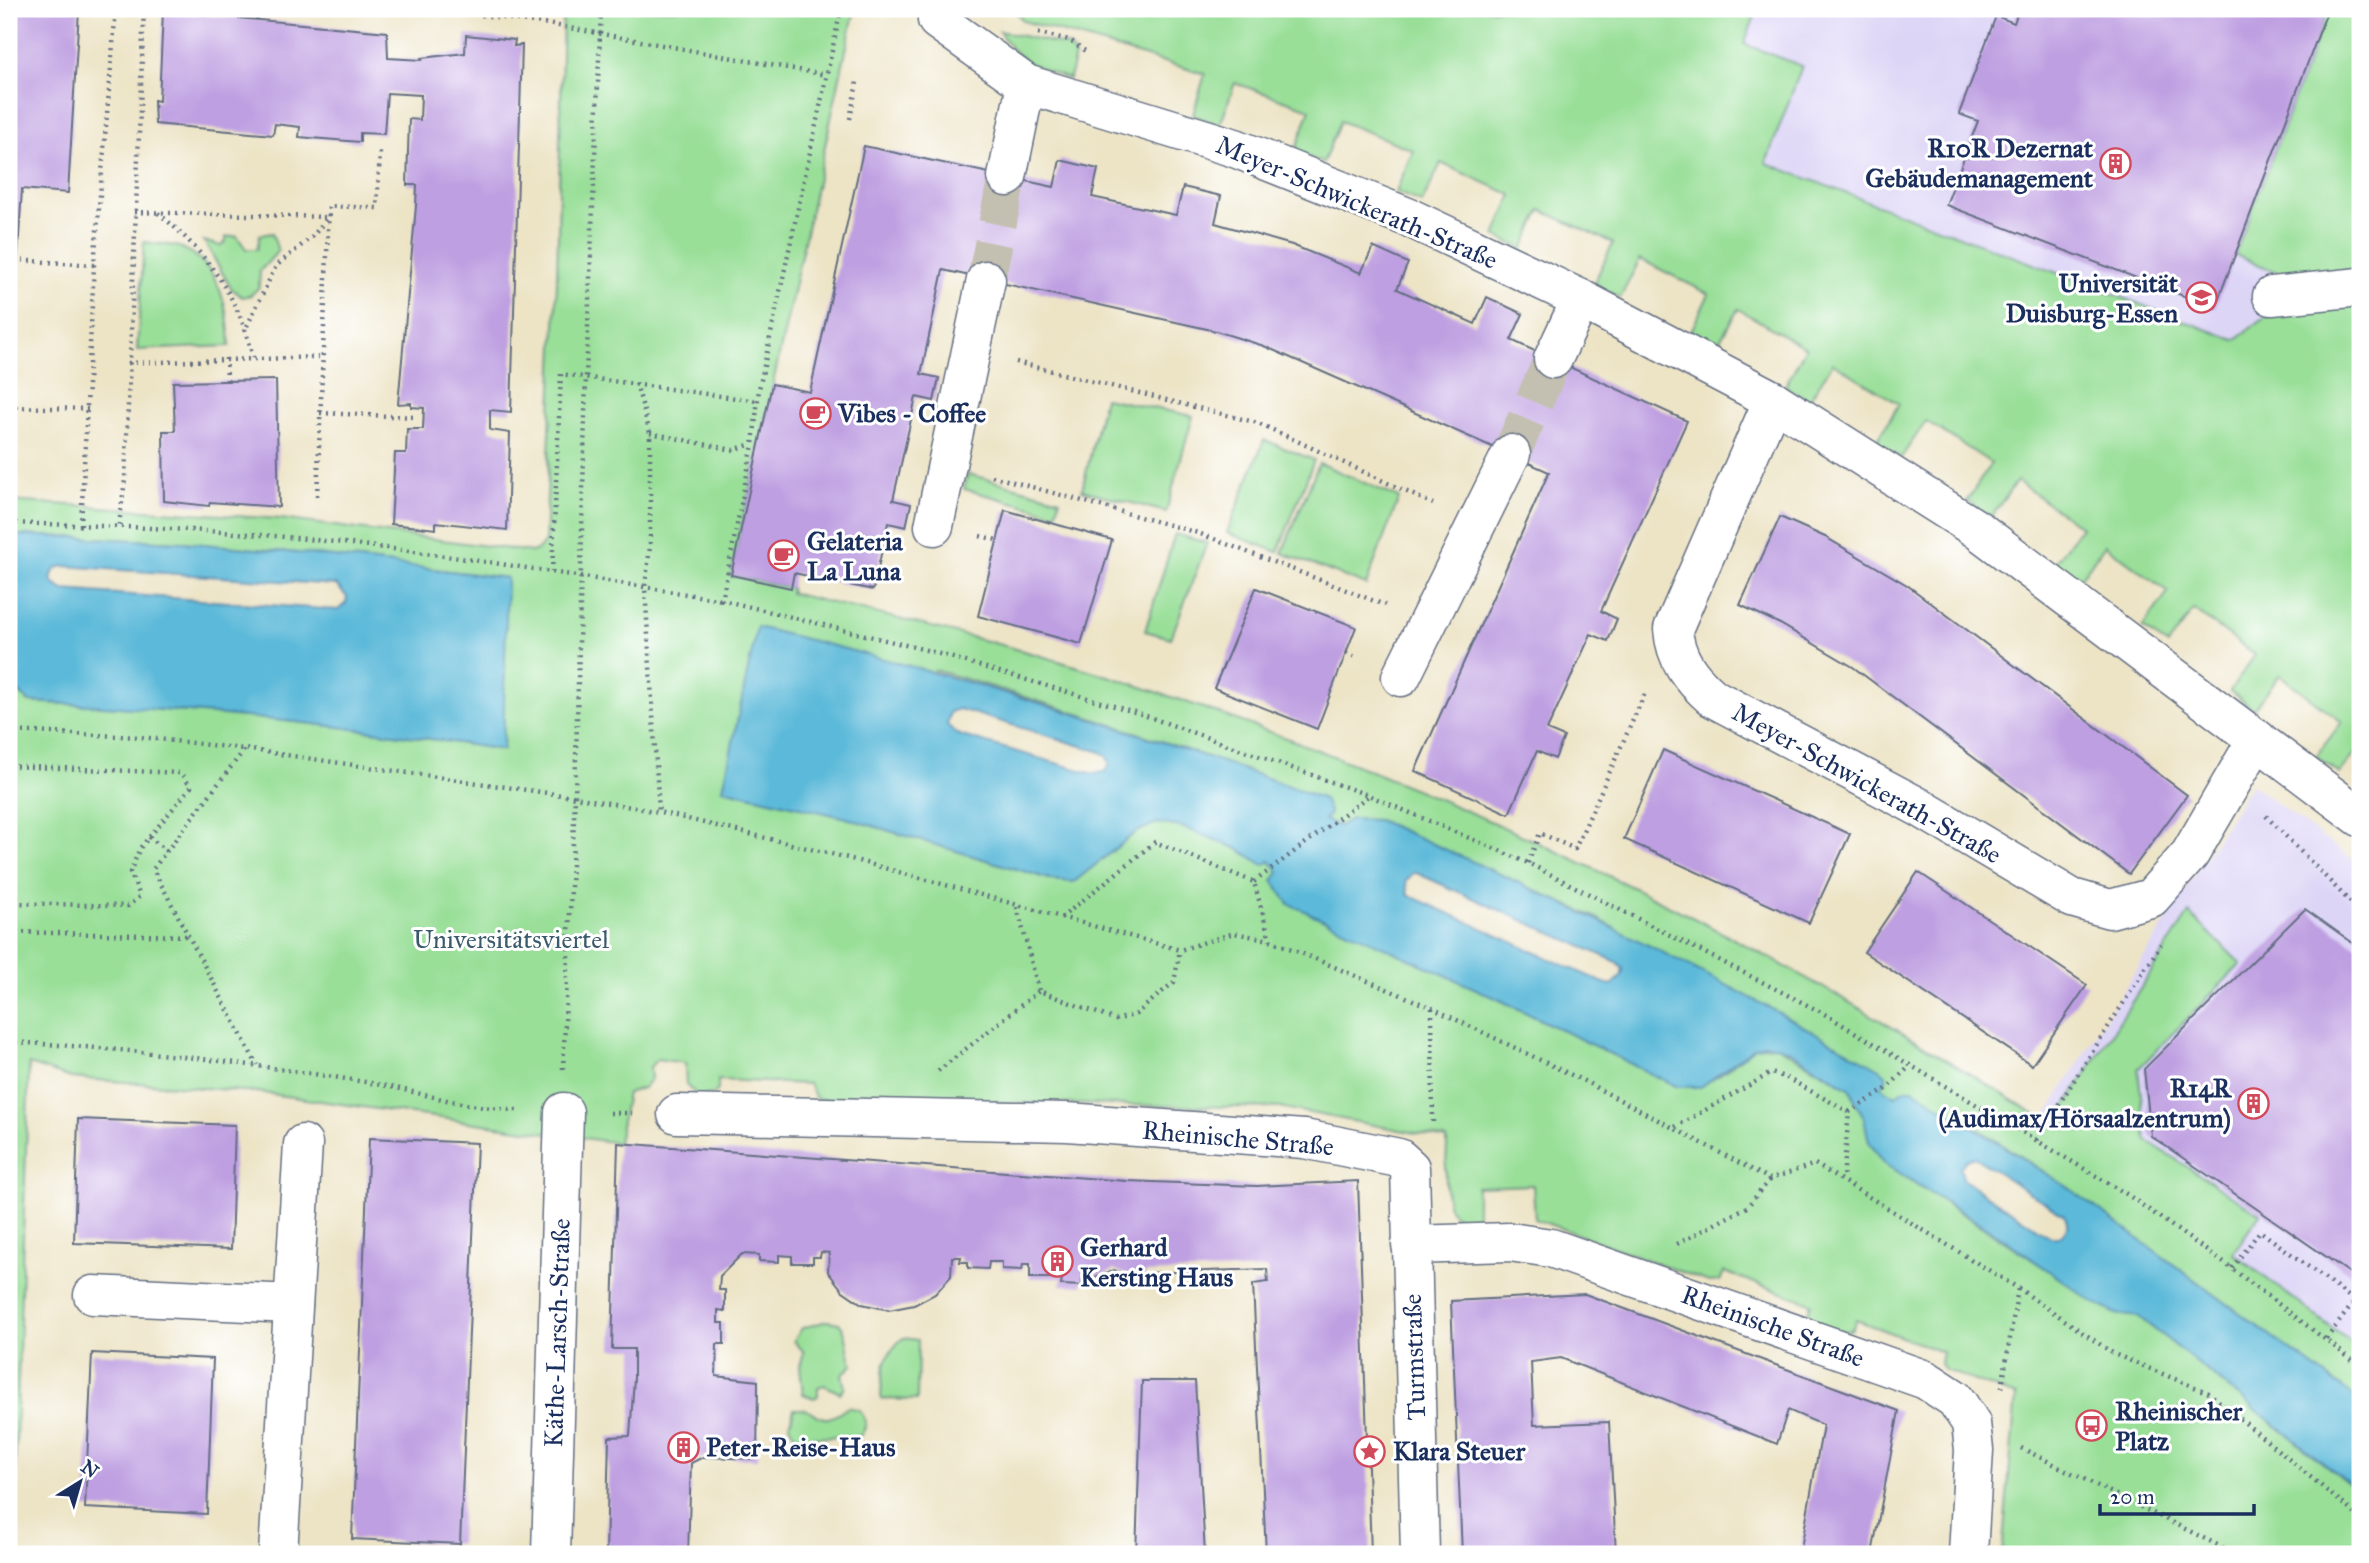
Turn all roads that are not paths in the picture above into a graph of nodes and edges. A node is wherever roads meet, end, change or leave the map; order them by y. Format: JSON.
{"nodes":[{"id":1,"x":937,"y":20,"type":"dead end"},
{"id":2,"x":1026,"y":84,"type":"junction"},
{"id":3,"x":1007,"y":177,"type":"tunnel mouth"},
{"id":4,"x":986,"y":280,"type":"tunnel mouth"},
{"id":5,"x":2360,"y":287,"type":"edge"},
{"id":6,"x":2272,"y":296,"type":"dead end"},
{"id":7,"x":1581,"y":299,"type":"junction"},
{"id":8,"x":1553,"y":359,"type":"tunnel mouth"},
{"id":9,"x":1773,"y":400,"type":"junction"},
{"id":10,"x":1511,"y":454,"type":"tunnel mouth"},
{"id":11,"x":934,"y":526,"type":"dead end"},
{"id":12,"x":1401,"y":677,"type":"dead end"},
{"id":13,"x":2257,"y":739,"type":"junction"},
{"id":14,"x":2360,"y":817,"type":"edge"},
{"id":15,"x":564,"y":1111,"type":"road end"},
{"id":16,"x":677,"y":1114,"type":"dead end"},
{"id":17,"x":303,"y":1144,"type":"dead end"},
{"id":18,"x":1411,"y":1245,"type":"junction"},
{"id":19,"x":93,"y":1294,"type":"dead end"},
{"id":20,"x":293,"y":1304,"type":"junction"},
{"id":21,"x":278,"y":1554,"type":"edge"},
{"id":22,"x":551,"y":1554,"type":"edge"},
{"id":23,"x":1420,"y":1554,"type":"edge"},
{"id":24,"x":1968,"y":1554,"type":"edge"}],
"edges":[{"from":1,"to":2,"type":"street","name":"Meyer-Schwickerath-Straße"},
{"from":2,"to":3,"type":"street"},
{"from":2,"to":7,"type":"street","name":"Meyer-Schwickerath-Straße"},
{"from":4,"to":11,"type":"street"},
{"from":5,"to":6,"type":"street"},
{"from":7,"to":8,"type":"street"},
{"from":7,"to":9,"type":"street","name":"Meyer-Schwickerath-Straße"},
{"from":9,"to":13,"type":"street","name":"Meyer-Schwickerath-Straße"},
{"from":9,"to":13,"type":"street","name":"Meyer-Schwickerath-Straße"},
{"from":10,"to":12,"type":"street"},
{"from":13,"to":14,"type":"street","name":"Meyer-Schwickerath-Straße"},
{"from":15,"to":22,"type":"street","name":"Käthe-Larsch-Straße"},
{"from":16,"to":18,"type":"street","name":"Rheinische Straße"},
{"from":17,"to":20,"type":"street"},
{"from":18,"to":23,"type":"street","name":"Turmstraße"},
{"from":18,"to":24,"type":"street","name":"Rheinische Straße"},
{"from":19,"to":20,"type":"street"},
{"from":20,"to":21,"type":"street"}]}
